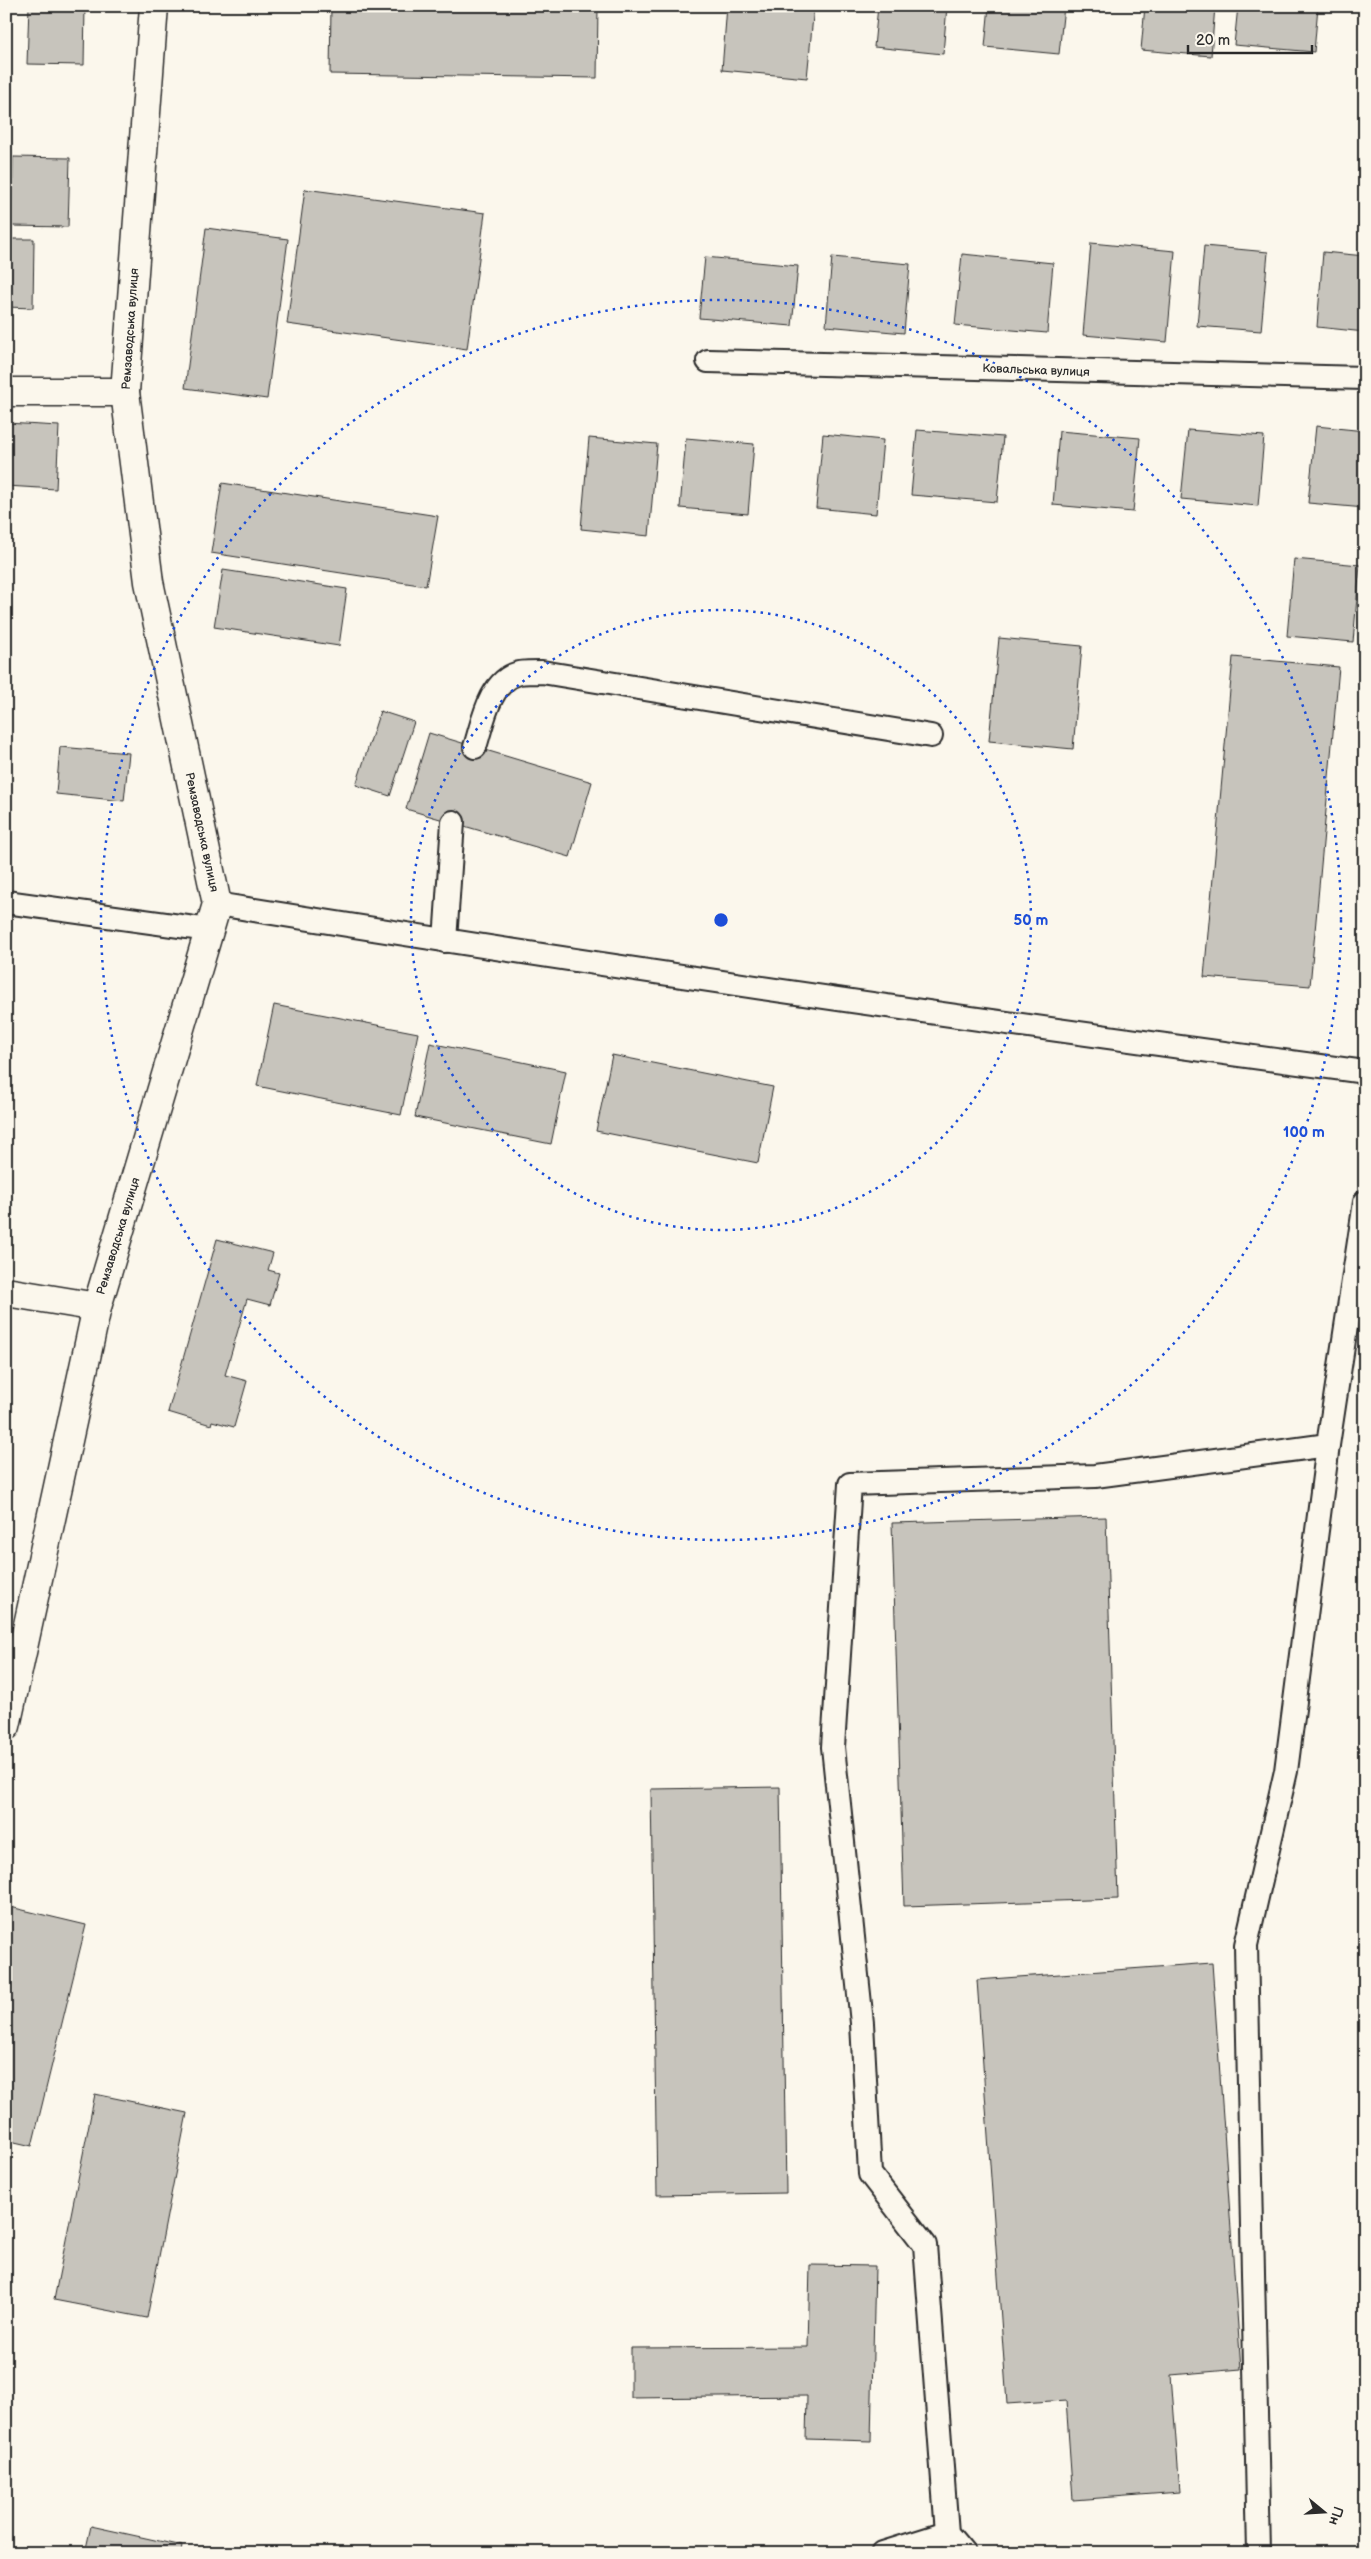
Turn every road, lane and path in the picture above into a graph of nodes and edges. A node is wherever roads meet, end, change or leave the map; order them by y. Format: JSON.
{"nodes":[{"id":1,"x":154,"y":6,"type":"edge"},
{"id":2,"x":708,"y":361,"type":"dead end"},
{"id":3,"x":1365,"y":378,"type":"edge"},
{"id":4,"x":6,"y":392,"type":"edge"},
{"id":5,"x":125,"y":392,"type":"junction"},
{"id":6,"x":931,"y":736,"type":"dead end"},
{"id":7,"x":475,"y":747,"type":"dead end"},
{"id":8,"x":453,"y":822,"type":"dead end"},
{"id":9,"x":6,"y":902,"type":"edge"},
{"id":10,"x":217,"y":904,"type":"junction"},
{"id":11,"x":209,"y":930,"type":"junction"},
{"id":12,"x":445,"y":941,"type":"junction"},
{"id":13,"x":1365,"y":1072,"type":"edge"},
{"id":14,"x":1365,"y":1202,"type":"edge"},
{"id":15,"x":6,"y":1292,"type":"edge"},
{"id":16,"x":97,"y":1307,"type":"junction"},
{"id":17,"x":1328,"y":1445,"type":"junction"},
{"id":18,"x":6,"y":1726,"type":"edge"},
{"id":19,"x":947,"y":2533,"type":"junction"},
{"id":20,"x":883,"y":2553,"type":"edge"},
{"id":21,"x":964,"y":2553,"type":"edge"},
{"id":22,"x":1259,"y":2553,"type":"edge"}],
"edges":[{"from":1,"to":5,"type":"street","name":"Ремзаводська вулиця"},
{"from":2,"to":3,"type":"lane","name":"Ковальська вулиця"},
{"from":4,"to":5,"type":"street"},
{"from":5,"to":10,"type":"street","name":"Ремзаводська вулиця"},
{"from":6,"to":7,"type":"lane"},
{"from":8,"to":12,"type":"lane"},
{"from":9,"to":11,"type":"lane"},
{"from":10,"to":11,"type":"street","name":"Ремзаводська вулиця"},
{"from":10,"to":12,"type":"lane"},
{"from":11,"to":16,"type":"street","name":"Ремзаводська вулиця"},
{"from":12,"to":13,"type":"lane"},
{"from":14,"to":17,"type":"lane"},
{"from":15,"to":16,"type":"street"},
{"from":16,"to":18,"type":"street","name":"Ремзаводська вулиця"},
{"from":17,"to":19,"type":"lane"},
{"from":17,"to":22,"type":"lane"},
{"from":19,"to":20,"type":"lane"},
{"from":19,"to":21,"type":"lane"}]}
